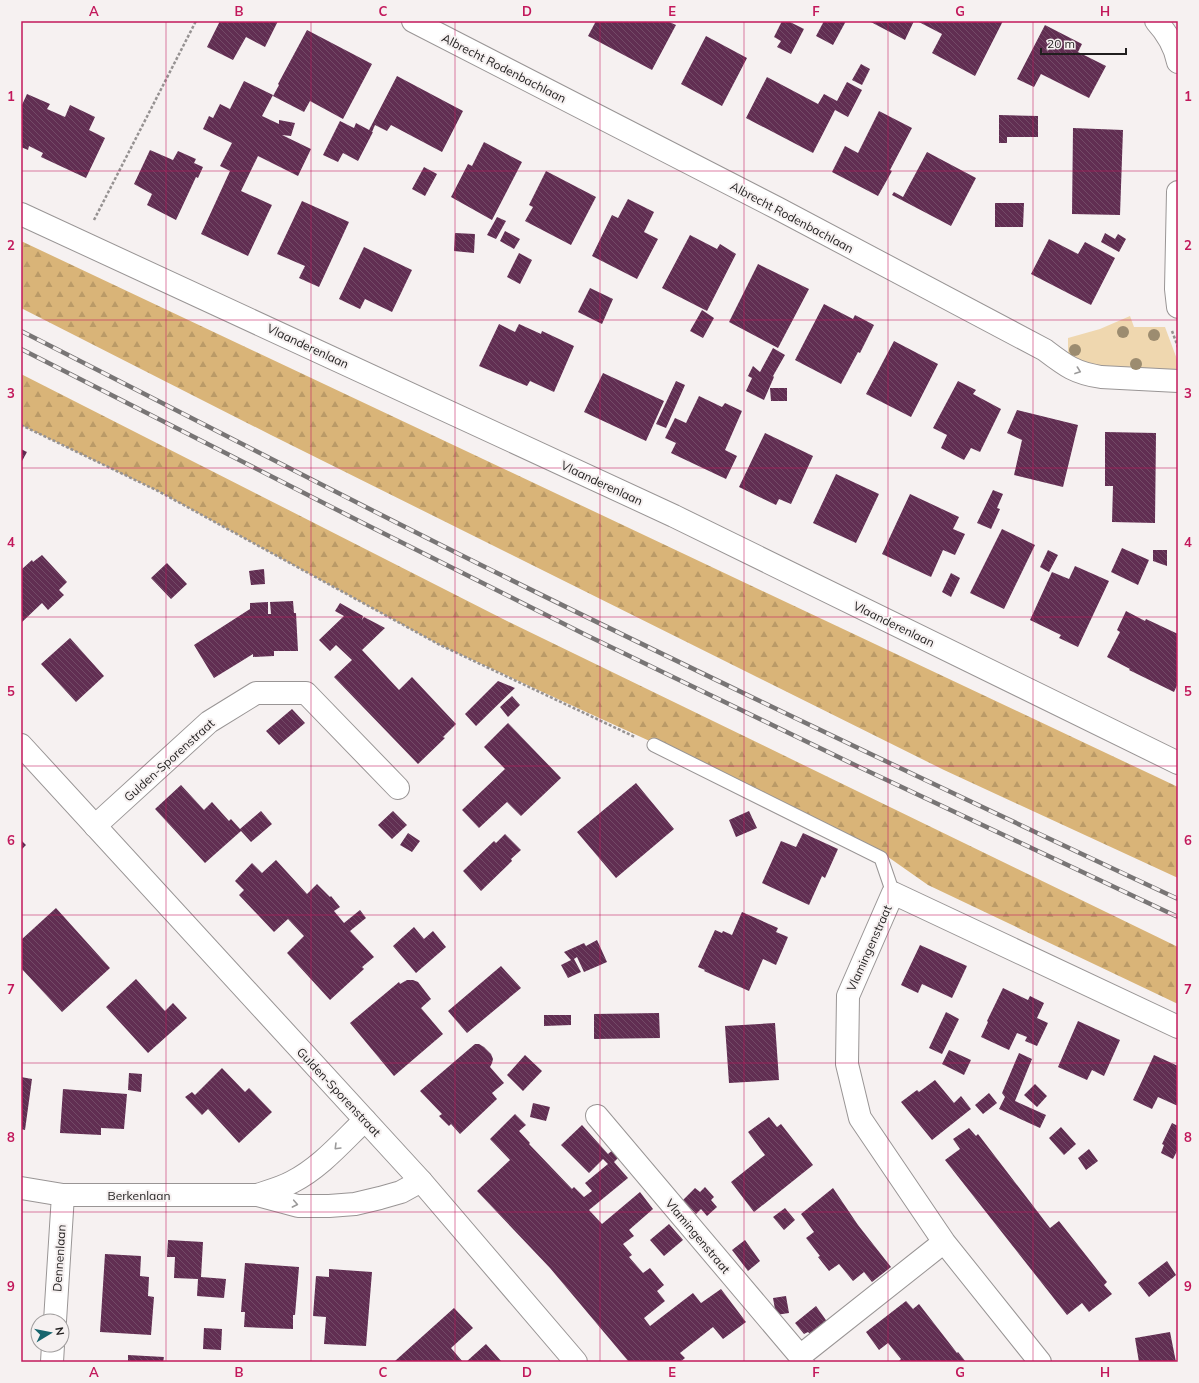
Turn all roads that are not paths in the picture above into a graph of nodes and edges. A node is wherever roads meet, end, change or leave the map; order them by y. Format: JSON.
{"nodes":[{"id":1,"x":413,"y":21,"type":"edge"},
{"id":2,"x":1156,"y":21,"type":"edge"},
{"id":3,"x":1178,"y":62,"type":"edge"},
{"id":4,"x":1178,"y":192,"type":"edge"},
{"id":5,"x":21,"y":214,"type":"edge"},
{"id":6,"x":1177,"y":298,"type":"edge"},
{"id":7,"x":1178,"y":381,"type":"edge"},
{"id":8,"x":21,"y":745,"type":"edge"},
{"id":9,"x":654,"y":745,"type":"road end"},
{"id":10,"x":1178,"y":764,"type":"edge"},
{"id":11,"x":398,"y":788,"type":"dead end"},
{"id":12,"x":95,"y":826,"type":"junction"},
{"id":13,"x":893,"y":893,"type":"junction"},
{"id":14,"x":1178,"y":1027,"type":"edge"},
{"id":15,"x":597,"y":1116,"type":"dead end"},
{"id":16,"x":365,"y":1120,"type":"junction"},
{"id":17,"x":421,"y":1181,"type":"junction"},
{"id":18,"x":21,"y":1188,"type":"edge"},
{"id":19,"x":63,"y":1195,"type":"junction"},
{"id":20,"x":257,"y":1195,"type":"junction"},
{"id":21,"x":944,"y":1242,"type":"junction"},
{"id":22,"x":55,"y":1313,"type":"edge"},
{"id":23,"x":801,"y":1359,"type":"edge"},
{"id":24,"x":576,"y":1362,"type":"edge"},
{"id":25,"x":1040,"y":1362,"type":"edge"}],
"edges":[{"from":1,"to":7,"type":"street","name":"Albrecht Rodenbachlaan","one_way":true},
{"from":2,"to":3,"type":"street"},
{"from":4,"to":6,"type":"street"},
{"from":5,"to":10,"type":"street","name":"Vlaanderenlaan"},
{"from":8,"to":12,"type":"street","name":"Gulden-Sporenstraat"},
{"from":9,"to":13,"type":"lane"},
{"from":11,"to":12,"type":"street","name":"Gulden-Sporenstraat"},
{"from":12,"to":16,"type":"street","name":"Gulden-Sporenstraat"},
{"from":13,"to":14,"type":"street","name":"Vlamingenstraat"},
{"from":13,"to":21,"type":"street","name":"Vlamingenstraat"},
{"from":15,"to":23,"type":"street","name":"Vlamingenstraat"},
{"from":16,"to":17,"type":"street","name":"Gulden-Sporenstraat"},
{"from":16,"to":20,"type":"street","name":"Berkenlaan","one_way":true},
{"from":20,"to":17,"type":"street","name":"Berkenlaan","one_way":true},
{"from":17,"to":24,"type":"street","name":"Gulden-Sporenstraat"},
{"from":18,"to":19,"type":"street","name":"Berkenlaan"},
{"from":19,"to":20,"type":"street","name":"Berkenlaan"},
{"from":19,"to":22,"type":"street","name":"Dennenlaan"},
{"from":21,"to":23,"type":"street","name":"Vlamingenstraat"},
{"from":21,"to":25,"type":"street","name":"Vlamingenstraat"}]}
